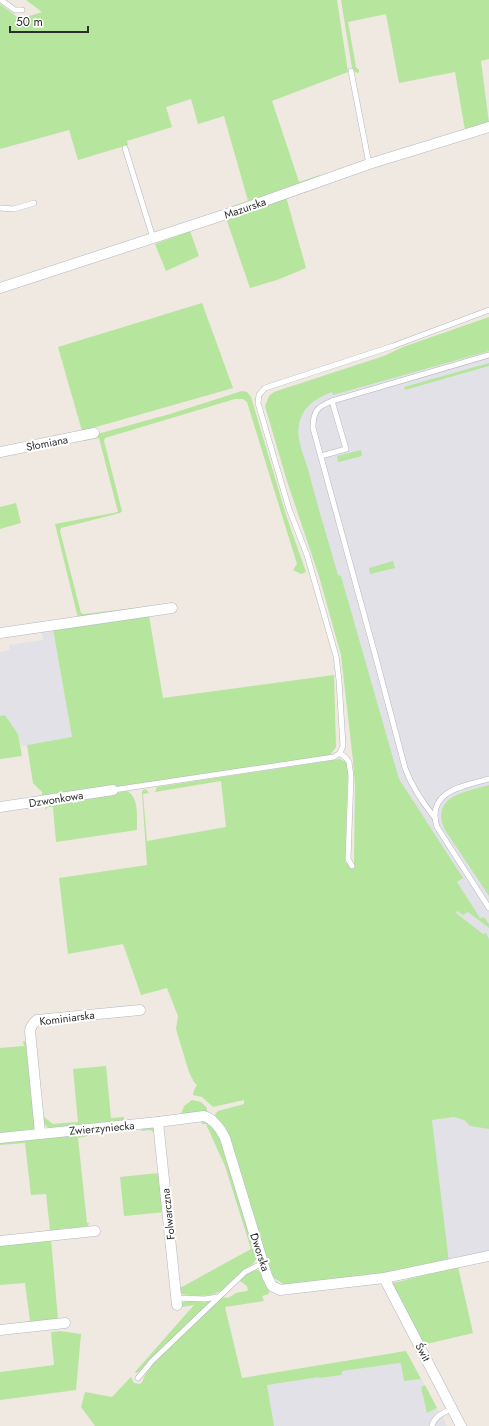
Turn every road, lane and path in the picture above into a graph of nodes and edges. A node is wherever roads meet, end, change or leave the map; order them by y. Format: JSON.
{"nodes":[{"id":1,"x":1,"y":0,"type":"edge"},
{"id":2,"x":22,"y":10,"type":"dead end"},
{"id":3,"x":351,"y":71,"type":"dead end"},
{"id":4,"x":489,"y":126,"type":"edge"},
{"id":5,"x":126,"y":148,"type":"dead end"},
{"id":6,"x":369,"y":164,"type":"junction"},
{"id":7,"x":34,"y":203,"type":"dead end"},
{"id":8,"x":0,"y":208,"type":"edge"},
{"id":9,"x":153,"y":238,"type":"junction"},
{"id":10,"x":0,"y":288,"type":"edge"},
{"id":11,"x":489,"y":310,"type":"edge"},
{"id":12,"x":489,"y":355,"type":"edge"},
{"id":13,"x":332,"y":401,"type":"junction"},
{"id":14,"x":94,"y":433,"type":"dead end"},
{"id":15,"x":0,"y":452,"type":"edge"},
{"id":16,"x":321,"y":456,"type":"junction"},
{"id":17,"x":172,"y":608,"type":"dead end"},
{"id":18,"x":0,"y":633,"type":"edge"},
{"id":19,"x":340,"y":753,"type":"junction"},
{"id":20,"x":489,"y":779,"type":"edge"},
{"id":21,"x":113,"y":790,"type":"joint"},
{"id":22,"x":0,"y":807,"type":"edge"},
{"id":23,"x":434,"y":818,"type":"junction"},
{"id":24,"x":352,"y":866,"type":"dead end"},
{"id":25,"x":489,"y":908,"type":"edge"},
{"id":26,"x":140,"y":1010,"type":"dead end"},
{"id":27,"x":204,"y":1116,"type":"joint"},
{"id":28,"x":158,"y":1122,"type":"junction"},
{"id":29,"x":40,"y":1134,"type":"junction"},
{"id":30,"x":0,"y":1138,"type":"edge"},
{"id":31,"x":95,"y":1231,"type":"dead end"},
{"id":32,"x":0,"y":1241,"type":"edge"},
{"id":33,"x":489,"y":1256,"type":"edge"},
{"id":34,"x":263,"y":1263,"type":"junction"},
{"id":35,"x":384,"y":1278,"type":"junction"},
{"id":36,"x":219,"y":1296,"type":"junction"},
{"id":37,"x":177,"y":1302,"type":"joint"},
{"id":38,"x":65,"y":1323,"type":"dead end"},
{"id":39,"x":0,"y":1330,"type":"edge"},
{"id":40,"x":138,"y":1378,"type":"dead end"},
{"id":41,"x":452,"y":1408,"type":"junction"},
{"id":42,"x":432,"y":1426,"type":"edge"},
{"id":43,"x":461,"y":1426,"type":"edge"}],
"edges":[{"from":1,"to":2,"type":"lane"},
{"from":3,"to":6,"type":"lane"},
{"from":4,"to":6,"type":"street","name":"Mazurska"},
{"from":5,"to":9,"type":"lane"},
{"from":6,"to":9,"type":"street","name":"Mazurska"},
{"from":7,"to":8,"type":"lane"},
{"from":9,"to":10,"type":"street","name":"Mazurska"},
{"from":11,"to":19,"type":"lane"},
{"from":12,"to":13,"type":"lane"},
{"from":13,"to":16,"type":"lane"},
{"from":13,"to":16,"type":"lane"},
{"from":14,"to":15,"type":"street","name":"Słomiana"},
{"from":16,"to":23,"type":"lane"},
{"from":17,"to":18,"type":"street"},
{"from":19,"to":21,"type":"lane"},
{"from":19,"to":24,"type":"lane"},
{"from":20,"to":23,"type":"lane"},
{"from":21,"to":22,"type":"street","name":"Dzwonkowa"},
{"from":23,"to":25,"type":"lane"},
{"from":26,"to":29,"type":"street","name":"Kominiarska"},
{"from":27,"to":28,"type":"street","name":"Zwierzyniecka"},
{"from":27,"to":34,"type":"street","name":"Dworska"},
{"from":28,"to":29,"type":"street","name":"Zwierzyniecka"},
{"from":28,"to":37,"type":"street","name":"Folwarczna"},
{"from":29,"to":30,"type":"street","name":"Zwierzyniecka"},
{"from":31,"to":32,"type":"street"},
{"from":33,"to":35,"type":"street","name":"Dworska"},
{"from":34,"to":35,"type":"street","name":"Dworska"},
{"from":34,"to":36,"type":"lane"},
{"from":35,"to":41,"type":"street","name":"Świt"},
{"from":36,"to":37,"type":"lane"},
{"from":36,"to":40,"type":"lane"},
{"from":38,"to":39,"type":"street"},
{"from":41,"to":42,"type":"lane"},
{"from":41,"to":43,"type":"street","name":"Świt"}]}
